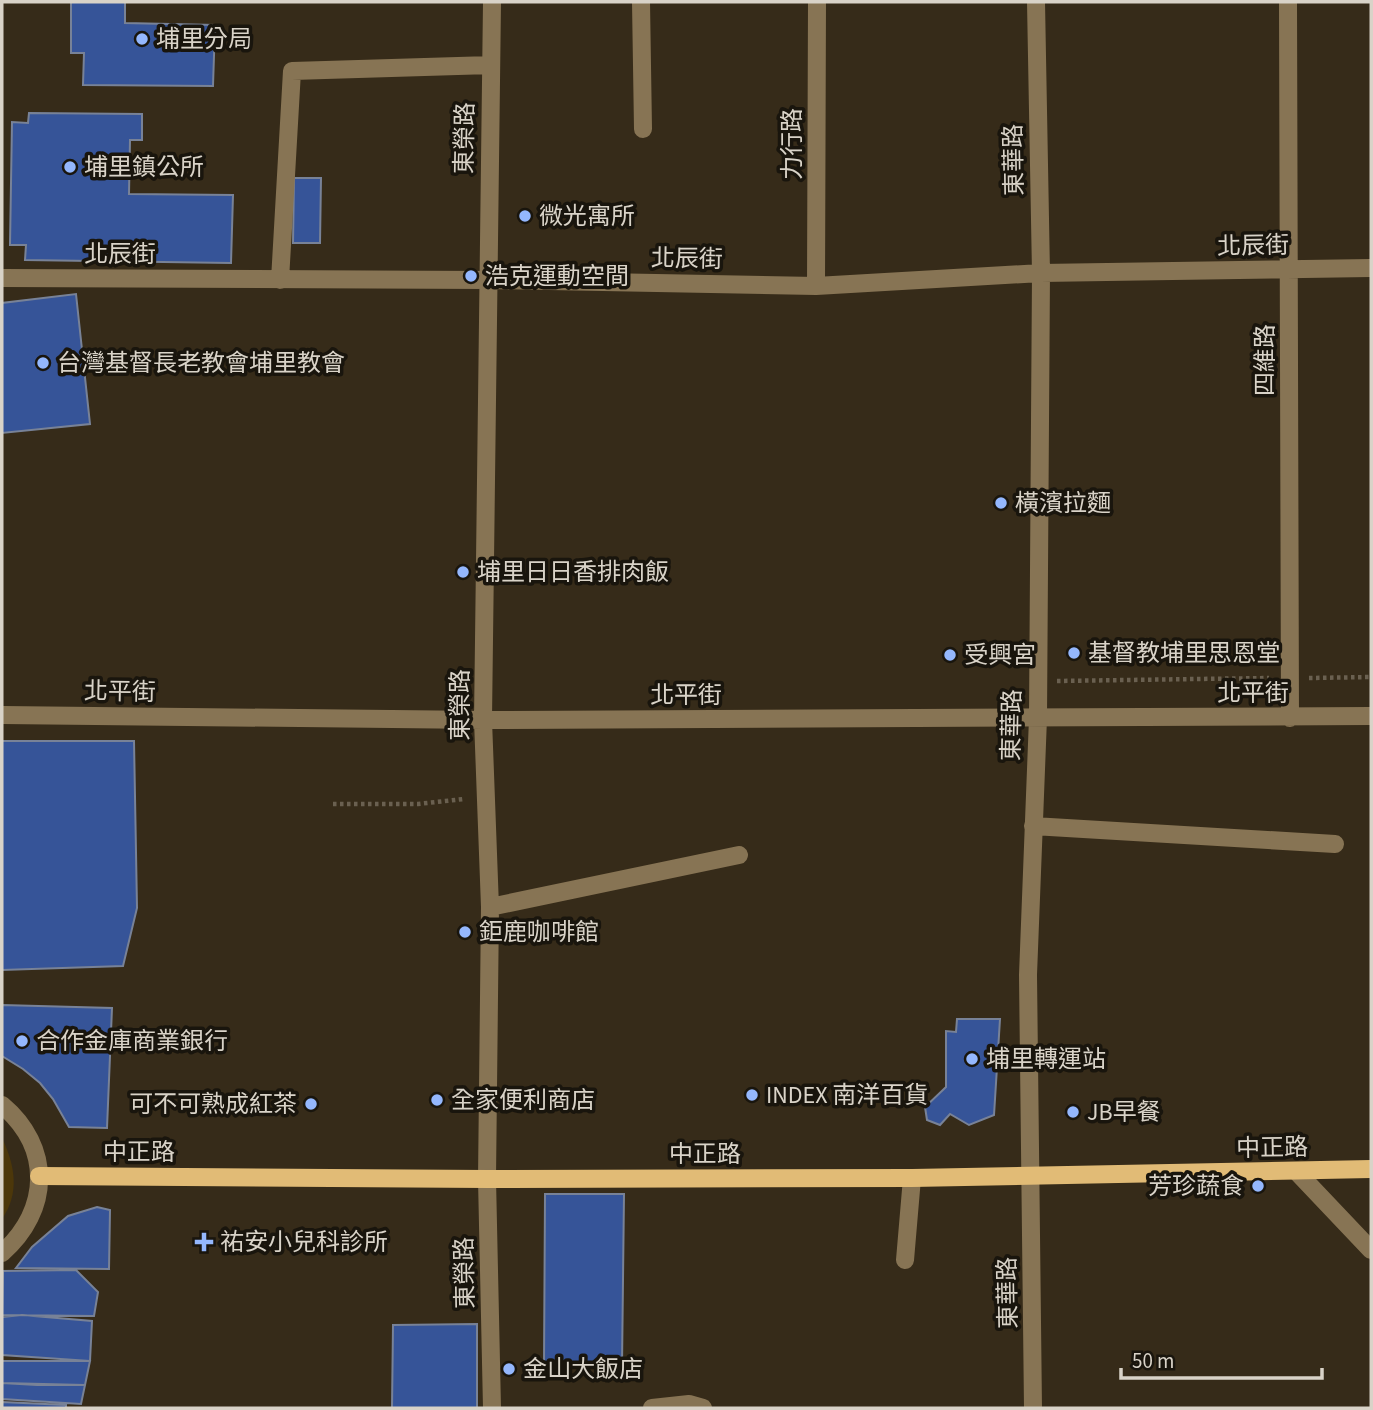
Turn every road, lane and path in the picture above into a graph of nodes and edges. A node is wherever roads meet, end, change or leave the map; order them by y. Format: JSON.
{"nodes":[{"id":1,"x":492,"y":2,"type":"edge"},
{"id":2,"x":641,"y":2,"type":"edge"},
{"id":3,"x":817,"y":2,"type":"edge"},
{"id":4,"x":1036,"y":2,"type":"edge"},
{"id":5,"x":1288,"y":2,"type":"edge"},
{"id":6,"x":491,"y":65,"type":"junction"},
{"id":7,"x":643,"y":129,"type":"dead end"},
{"id":8,"x":1371,"y":268,"type":"edge"},
{"id":9,"x":1289,"y":270,"type":"junction"},
{"id":10,"x":1041,"y":273,"type":"junction"},
{"id":11,"x":2,"y":278,"type":"edge"},
{"id":12,"x":280,"y":280,"type":"junction"},
{"id":13,"x":488,"y":280,"type":"junction"},
{"id":14,"x":816,"y":286,"type":"junction"},
{"id":15,"x":1371,"y":677,"type":"edge"},
{"id":16,"x":1290,"y":678,"type":"junction"},
{"id":17,"x":1038,"y":681,"type":"junction"},
{"id":18,"x":2,"y":715,"type":"edge"},
{"id":19,"x":1371,"y":716,"type":"edge"},
{"id":20,"x":1038,"y":718,"type":"junction"},
{"id":21,"x":1290,"y":718,"type":"junction"},
{"id":22,"x":483,"y":720,"type":"junction"},
{"id":23,"x":486,"y":797,"type":"junction"},
{"id":24,"x":333,"y":804,"type":"dead end"},
{"id":25,"x":1033,"y":826,"type":"junction"},
{"id":26,"x":1335,"y":844,"type":"dead end"},
{"id":27,"x":739,"y":855,"type":"dead end"},
{"id":28,"x":490,"y":907,"type":"junction"},
{"id":29,"x":2,"y":1105,"type":"edge"},
{"id":30,"x":1371,"y":1169,"type":"edge"},
{"id":31,"x":1297,"y":1172,"type":"junction"},
{"id":32,"x":39,"y":1176,"type":"junction"},
{"id":33,"x":1031,"y":1176,"type":"junction"},
{"id":34,"x":912,"y":1178,"type":"junction"},
{"id":35,"x":487,"y":1179,"type":"junction"},
{"id":36,"x":1371,"y":1251,"type":"edge"},
{"id":37,"x":2,"y":1253,"type":"edge"},
{"id":38,"x":905,"y":1260,"type":"dead end"},
{"id":39,"x":492,"y":1408,"type":"edge"},
{"id":40,"x":652,"y":1408,"type":"edge"},
{"id":41,"x":704,"y":1408,"type":"edge"},
{"id":42,"x":1033,"y":1408,"type":"edge"}],
"edges":[{"from":1,"to":6,"type":"street","name":"東榮路"},
{"from":2,"to":7,"type":"street"},
{"from":3,"to":14,"type":"street","name":"力行路"},
{"from":4,"to":10,"type":"street","name":"東華路"},
{"from":5,"to":9,"type":"street","name":"四維路"},
{"from":6,"to":12,"type":"street"},
{"from":6,"to":13,"type":"street","name":"東榮路"},
{"from":8,"to":9,"type":"street","name":"北辰街"},
{"from":9,"to":10,"type":"street","name":"北辰街"},
{"from":9,"to":16,"type":"street","name":"四維路"},
{"from":10,"to":14,"type":"street","name":"北辰街"},
{"from":10,"to":17,"type":"street","name":"東華路"},
{"from":11,"to":12,"type":"street","name":"北辰街"},
{"from":12,"to":13,"type":"street","name":"北辰街"},
{"from":13,"to":14,"type":"street","name":"北辰街"},
{"from":13,"to":22,"type":"street","name":"東榮路"},
{"from":15,"to":16,"type":"path"},
{"from":16,"to":17,"type":"path"},
{"from":16,"to":21,"type":"street","name":"四維路"},
{"from":17,"to":20,"type":"street","name":"東華路"},
{"from":18,"to":22,"type":"street","name":"北平街"},
{"from":19,"to":21,"type":"street","name":"北平街"},
{"from":20,"to":21,"type":"street","name":"北平街"},
{"from":20,"to":22,"type":"street","name":"北平街"},
{"from":20,"to":25,"type":"street","name":"東華路"},
{"from":22,"to":23,"type":"street","name":"東榮路"},
{"from":23,"to":24,"type":"path"},
{"from":23,"to":28,"type":"street","name":"東榮路"},
{"from":25,"to":26,"type":"street"},
{"from":25,"to":33,"type":"street","name":"東華路"},
{"from":27,"to":28,"type":"street"},
{"from":28,"to":35,"type":"street","name":"東榮路"},
{"from":29,"to":32,"type":"street"},
{"from":30,"to":31,"type":"main road","name":"中正路"},
{"from":31,"to":33,"type":"main road","name":"中正路"},
{"from":31,"to":36,"type":"street"},
{"from":32,"to":35,"type":"main road","name":"中正路"},
{"from":32,"to":37,"type":"street"},
{"from":33,"to":34,"type":"main road","name":"中正路"},
{"from":33,"to":42,"type":"street","name":"東華路"},
{"from":34,"to":35,"type":"main road","name":"中正路"},
{"from":34,"to":38,"type":"street"},
{"from":35,"to":39,"type":"street","name":"東榮路"},
{"from":40,"to":41,"type":"street"}]}
